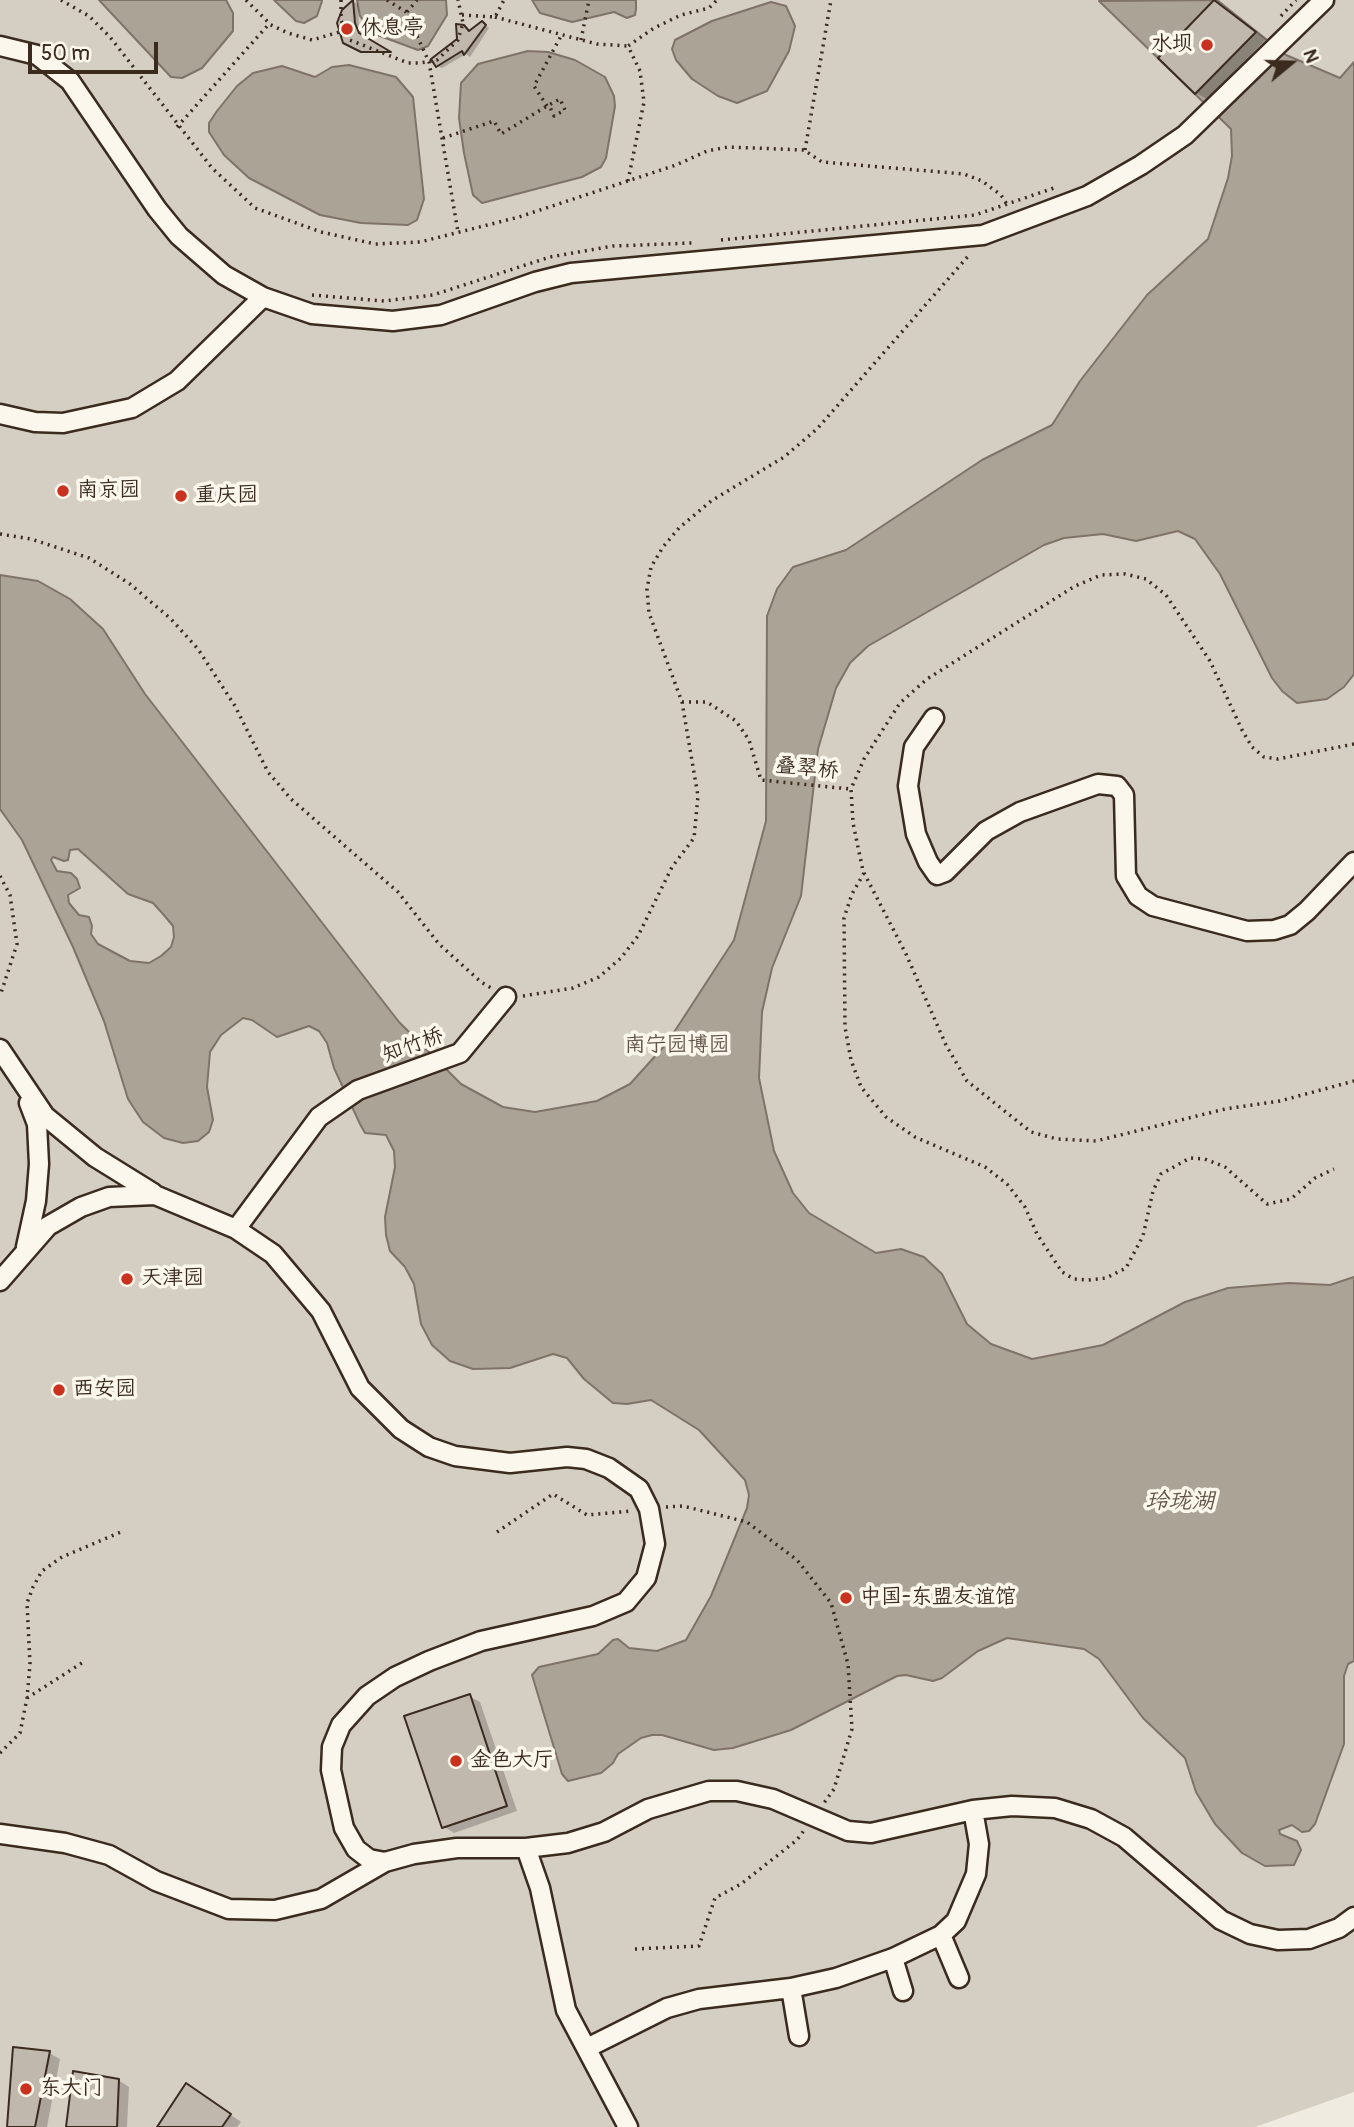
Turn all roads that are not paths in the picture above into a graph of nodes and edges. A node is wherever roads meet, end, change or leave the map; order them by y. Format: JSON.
{"nodes":[{"id":1,"x":1324,"y":0,"type":"edge"},
{"id":2,"x":0,"y":46,"type":"edge"},
{"id":3,"x":263,"y":297,"type":"junction"},
{"id":4,"x":0,"y":414,"type":"edge"},
{"id":5,"x":934,"y":718,"type":"dead end"},
{"id":6,"x":1354,"y":862,"type":"edge"},
{"id":7,"x":506,"y":997,"type":"road end"},
{"id":8,"x":0,"y":1049,"type":"edge"},
{"id":9,"x":25,"y":1089,"type":"junction"},
{"id":10,"x":155,"y":1195,"type":"junction"},
{"id":11,"x":236,"y":1229,"type":"junction"},
{"id":12,"x":24,"y":1254,"type":"junction"},
{"id":13,"x":0,"y":1281,"type":"edge"},
{"id":14,"x":973,"y":1810,"type":"junction"},
{"id":15,"x":0,"y":1834,"type":"edge"},
{"id":16,"x":526,"y":1848,"type":"junction"},
{"id":17,"x":386,"y":1862,"type":"junction"},
{"id":18,"x":1354,"y":1917,"type":"edge"},
{"id":19,"x":941,"y":1935,"type":"junction"},
{"id":20,"x":893,"y":1958,"type":"junction"},
{"id":21,"x":959,"y":1978,"type":"dead end"},
{"id":22,"x":791,"y":1988,"type":"junction"},
{"id":23,"x":903,"y":1991,"type":"dead end"},
{"id":24,"x":799,"y":2036,"type":"dead end"},
{"id":25,"x":587,"y":2048,"type":"junction"},
{"id":26,"x":628,"y":2127,"type":"edge"}],
"edges":[{"from":1,"to":3,"type":"street"},
{"from":2,"to":3,"type":"street"},
{"from":3,"to":4,"type":"street"},
{"from":5,"to":6,"type":"street"},
{"from":7,"to":11,"type":"street","name":"知竹桥"},
{"from":8,"to":9,"type":"street"},
{"from":9,"to":10,"type":"street"},
{"from":9,"to":12,"type":"street"},
{"from":10,"to":11,"type":"street"},
{"from":10,"to":12,"type":"street"},
{"from":11,"to":17,"type":"street"},
{"from":12,"to":13,"type":"street"},
{"from":14,"to":16,"type":"street"},
{"from":14,"to":18,"type":"street"},
{"from":14,"to":19,"type":"street"},
{"from":15,"to":17,"type":"street"},
{"from":16,"to":17,"type":"street"},
{"from":16,"to":25,"type":"street"},
{"from":19,"to":20,"type":"street"},
{"from":19,"to":21,"type":"street"},
{"from":20,"to":22,"type":"street"},
{"from":20,"to":23,"type":"street"},
{"from":22,"to":24,"type":"street"},
{"from":22,"to":25,"type":"street"},
{"from":25,"to":26,"type":"street"}]}
